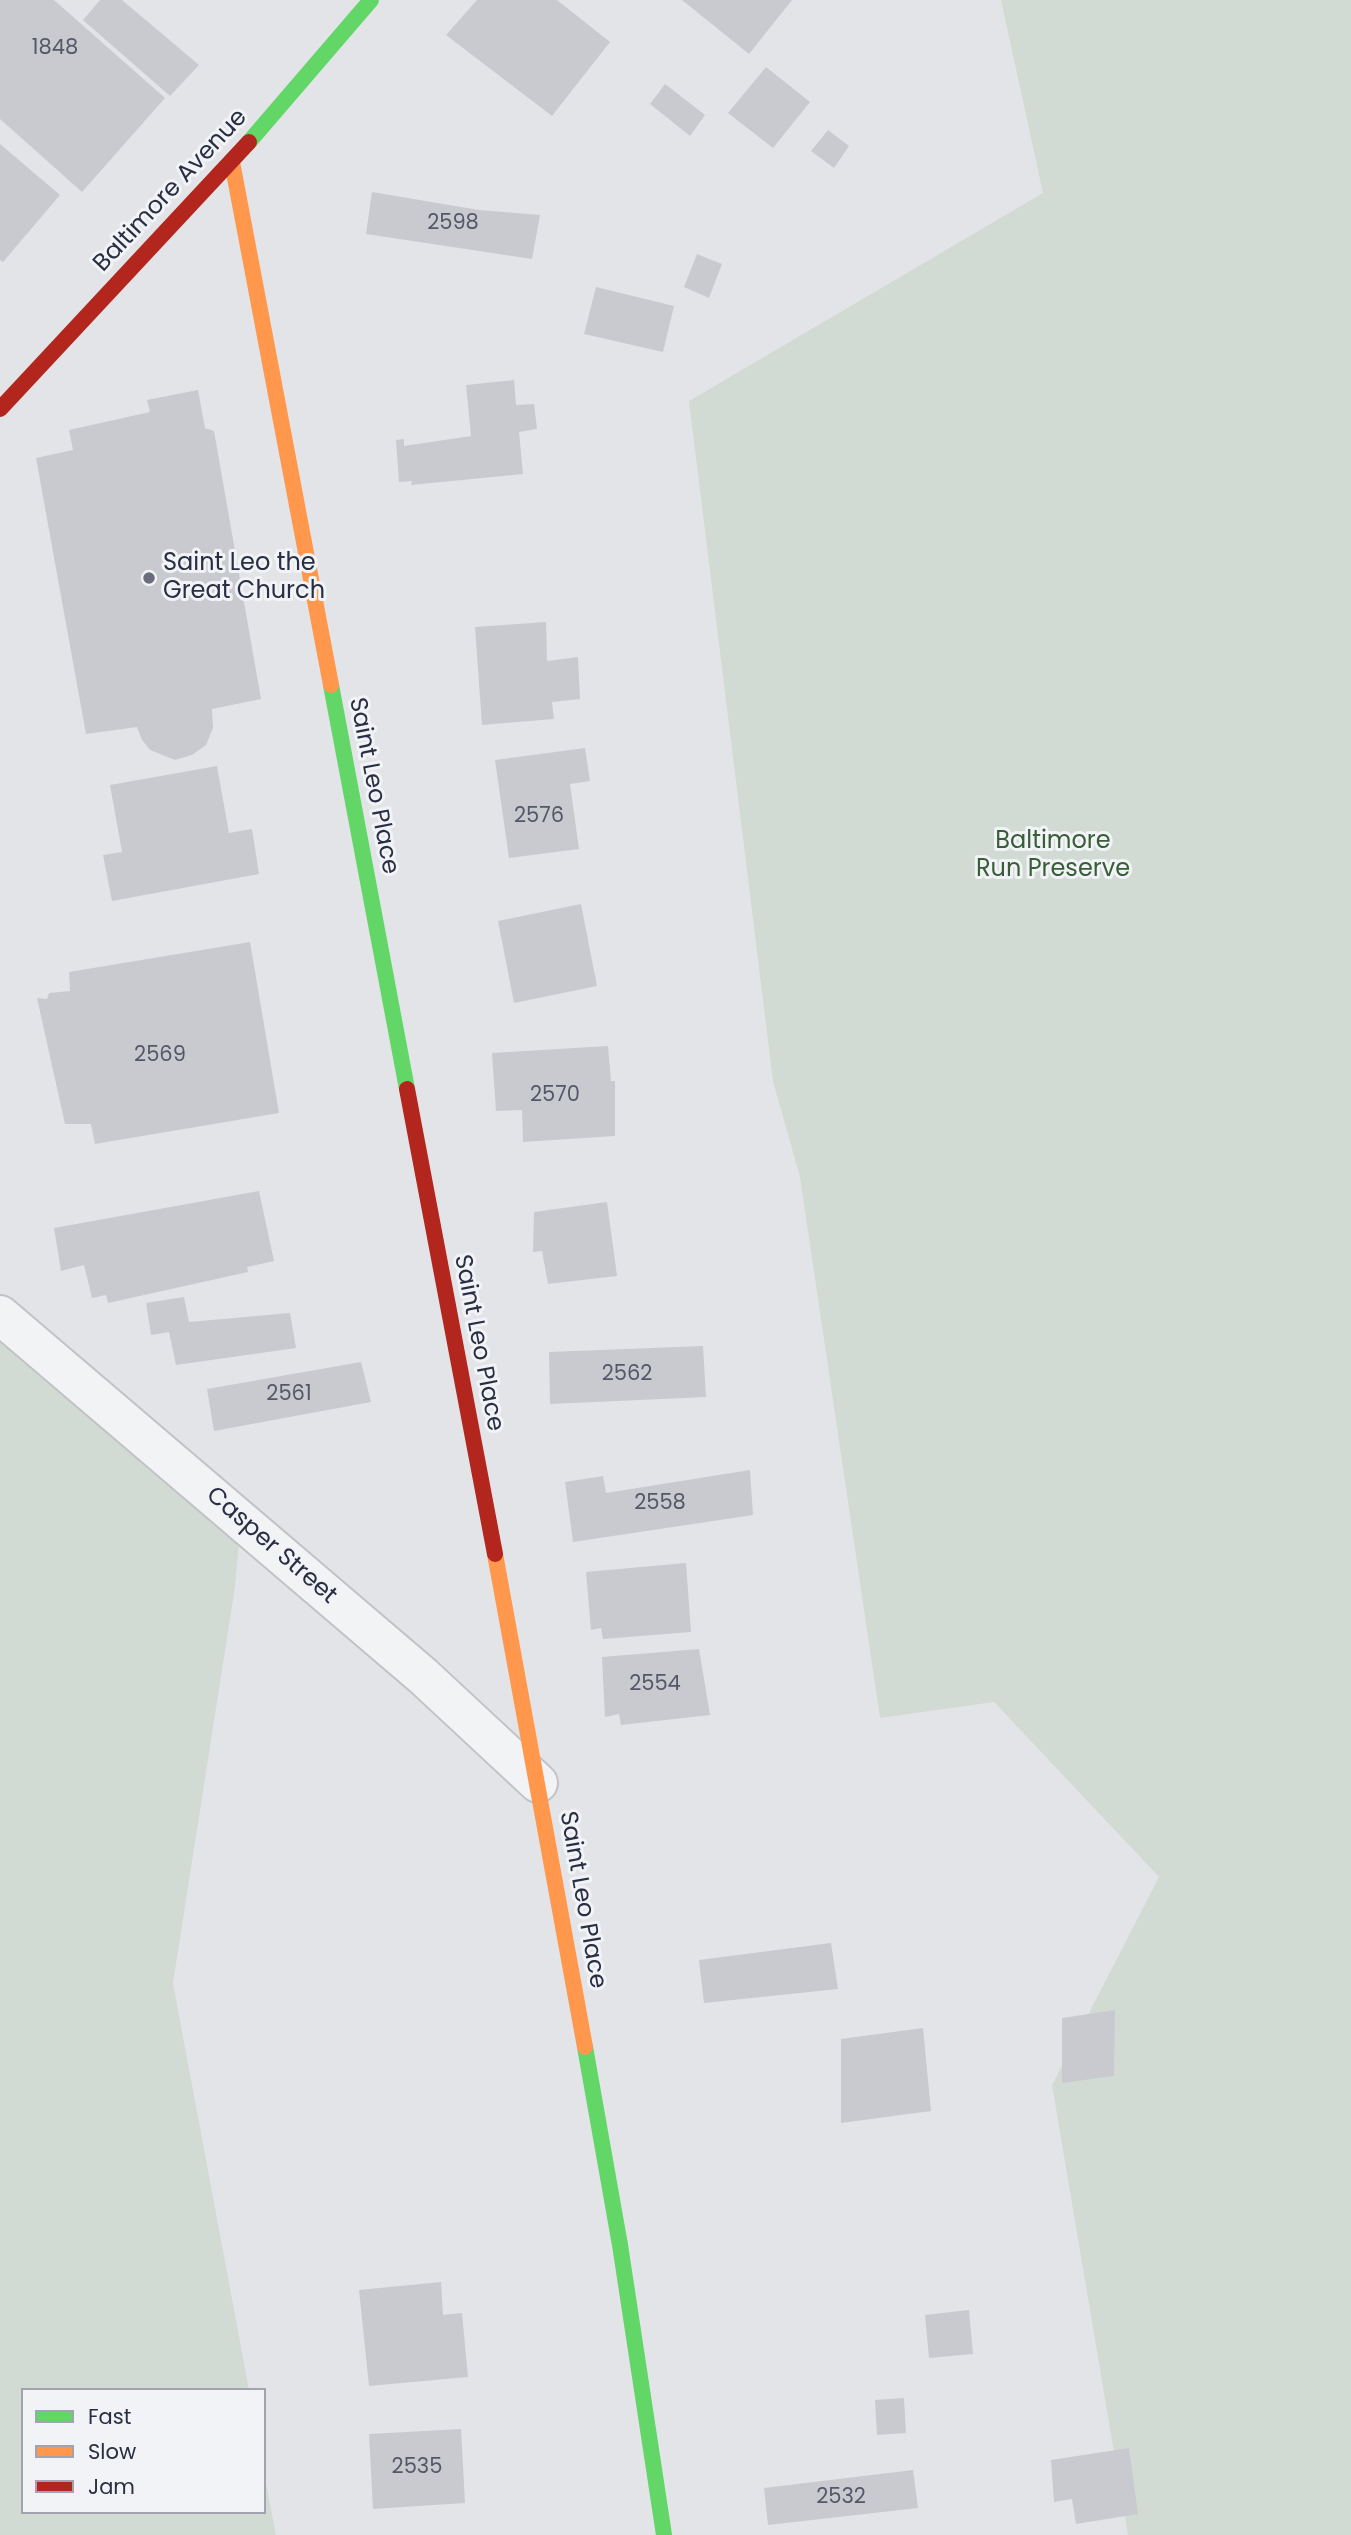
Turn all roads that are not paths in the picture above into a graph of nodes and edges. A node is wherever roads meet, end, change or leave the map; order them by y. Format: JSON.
{"nodes":[{"id":1,"x":371,"y":0,"type":"edge"},
{"id":2,"x":232,"y":162,"type":"junction"},
{"id":3,"x":0,"y":409,"type":"edge"},
{"id":4,"x":0,"y":1315,"type":"edge"},
{"id":5,"x":538,"y":1783,"type":"junction"},
{"id":6,"x":664,"y":2535,"type":"edge"}],
"edges":[{"from":1,"to":2,"type":"street","name":"Baltimore Avenue"},
{"from":2,"to":3,"type":"street","name":"Baltimore Avenue"},
{"from":2,"to":5,"type":"street","name":"Saint Leo Place"},
{"from":4,"to":5,"type":"street","name":"Casper Street"},
{"from":5,"to":6,"type":"street","name":"Saint Leo Place"}]}
